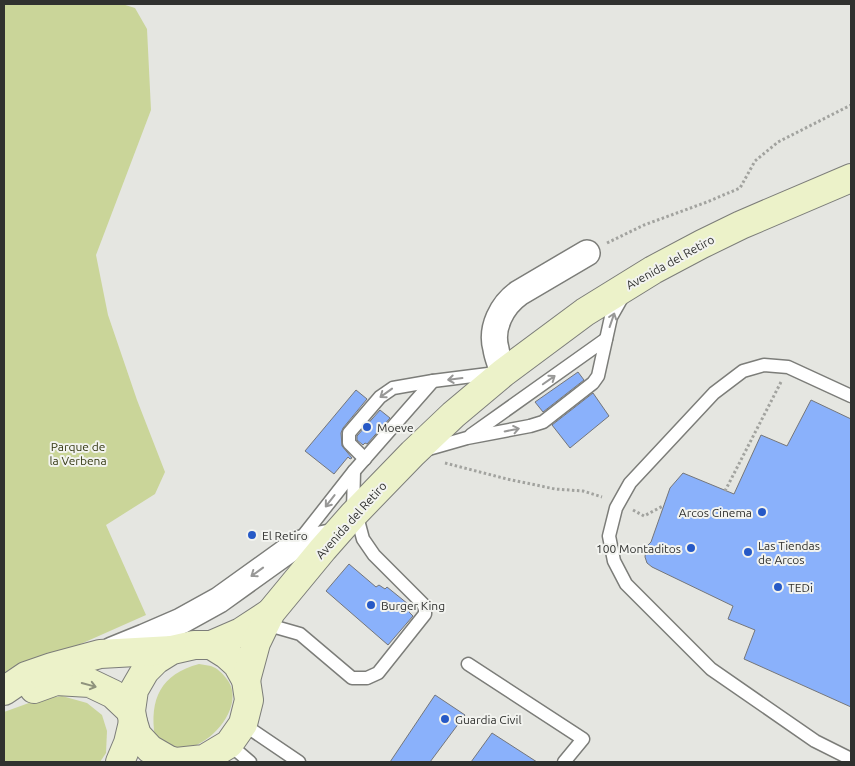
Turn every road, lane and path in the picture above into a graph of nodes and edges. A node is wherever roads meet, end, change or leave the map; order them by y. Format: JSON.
{"nodes":[{"id":1,"x":851,"y":105,"type":"edge"},
{"id":2,"x":851,"y":178,"type":"edge"},
{"id":3,"x":587,"y":253,"type":"joint"},
{"id":4,"x":630,"y":284,"type":"junction"},
{"id":5,"x":606,"y":339,"type":"junction"},
{"id":6,"x":788,"y":367,"type":"junction"},
{"id":7,"x":503,"y":372,"type":"junction"},
{"id":8,"x":433,"y":381,"type":"junction"},
{"id":9,"x":851,"y":396,"type":"edge"},
{"id":10,"x":467,"y":438,"type":"junction"},
{"id":11,"x":413,"y":453,"type":"junction"},
{"id":12,"x":365,"y":459,"type":"junction"},
{"id":13,"x":354,"y":471,"type":"junction"},
{"id":14,"x":726,"y":491,"type":"dead end"},
{"id":15,"x":619,"y":502,"type":"junction"},
{"id":16,"x":663,"y":506,"type":"dead end"},
{"id":17,"x":356,"y":513,"type":"junction"},
{"id":18,"x":644,"y":516,"type":"dead end"},
{"id":19,"x":335,"y":536,"type":"junction"},
{"id":20,"x":297,"y":544,"type":"junction"},
{"id":21,"x":268,"y":618,"type":"junction"},
{"id":22,"x":211,"y":645,"type":"junction"},
{"id":23,"x":172,"y":650,"type":"junction"},
{"id":24,"x":100,"y":654,"type":"junction"},
{"id":25,"x":468,"y":664,"type":"dead end"},
{"id":26,"x":246,"y":680,"type":"junction"},
{"id":27,"x":6,"y":691,"type":"edge"},
{"id":28,"x":132,"y":716,"type":"junction"},
{"id":29,"x":224,"y":746,"type":"edge"},
{"id":30,"x":851,"y":759,"type":"edge"},
{"id":31,"x":166,"y":761,"type":"edge"},
{"id":32,"x":120,"y":762,"type":"edge"},
{"id":33,"x":250,"y":762,"type":"edge"},
{"id":34,"x":299,"y":762,"type":"edge"},
{"id":35,"x":564,"y":762,"type":"edge"}],
"edges":[{"from":1,"to":3,"type":"path"},
{"from":2,"to":4,"type":"street","name":"Avenida del Retiro"},
{"from":3,"to":7,"type":"street"},
{"from":5,"to":4,"type":"lane","one_way":true},
{"from":4,"to":7,"type":"street","name":"Avenida del Retiro"},
{"from":10,"to":5,"type":"lane","one_way":true},
{"from":10,"to":5,"type":"lane","one_way":true},
{"from":6,"to":9,"type":"lane"},
{"from":6,"to":14,"type":"path"},
{"from":6,"to":15,"type":"lane"},
{"from":7,"to":8,"type":"lane","one_way":true},
{"from":7,"to":11,"type":"street","name":"Avenida del Retiro"},
{"from":8,"to":12,"type":"lane"},
{"from":8,"to":12,"type":"lane","one_way":true},
{"from":10,"to":11,"type":"lane"},
{"from":11,"to":15,"type":"path"},
{"from":11,"to":17,"type":"street","name":"Avenida del Retiro"},
{"from":12,"to":13,"type":"lane"},
{"from":13,"to":17,"type":"lane"},
{"from":13,"to":20,"type":"lane","one_way":true},
{"from":15,"to":30,"type":"lane"},
{"from":16,"to":18,"type":"path"},
{"from":17,"to":19,"type":"street","name":"Avenida del Retiro"},
{"from":17,"to":21,"type":"lane"},
{"from":19,"to":20,"type":"street"},
{"from":19,"to":21,"type":"street","name":"Avenida del Retiro"},
{"from":20,"to":24,"type":"street","one_way":true},
{"from":21,"to":22,"type":"street"},
{"from":21,"to":26,"type":"street"},
{"from":22,"to":23,"type":"street"},
{"from":22,"to":26,"type":"street"},
{"from":23,"to":24,"type":"street"},
{"from":23,"to":28,"type":"street"},
{"from":24,"to":27,"type":"street"},
{"from":25,"to":35,"type":"lane"},
{"from":26,"to":29,"type":"street"},
{"from":27,"to":28,"type":"street","one_way":true},
{"from":28,"to":31,"type":"street"},
{"from":28,"to":32,"type":"street"},
{"from":29,"to":31,"type":"street"},
{"from":29,"to":33,"type":"lane"},
{"from":29,"to":34,"type":"lane"}]}
